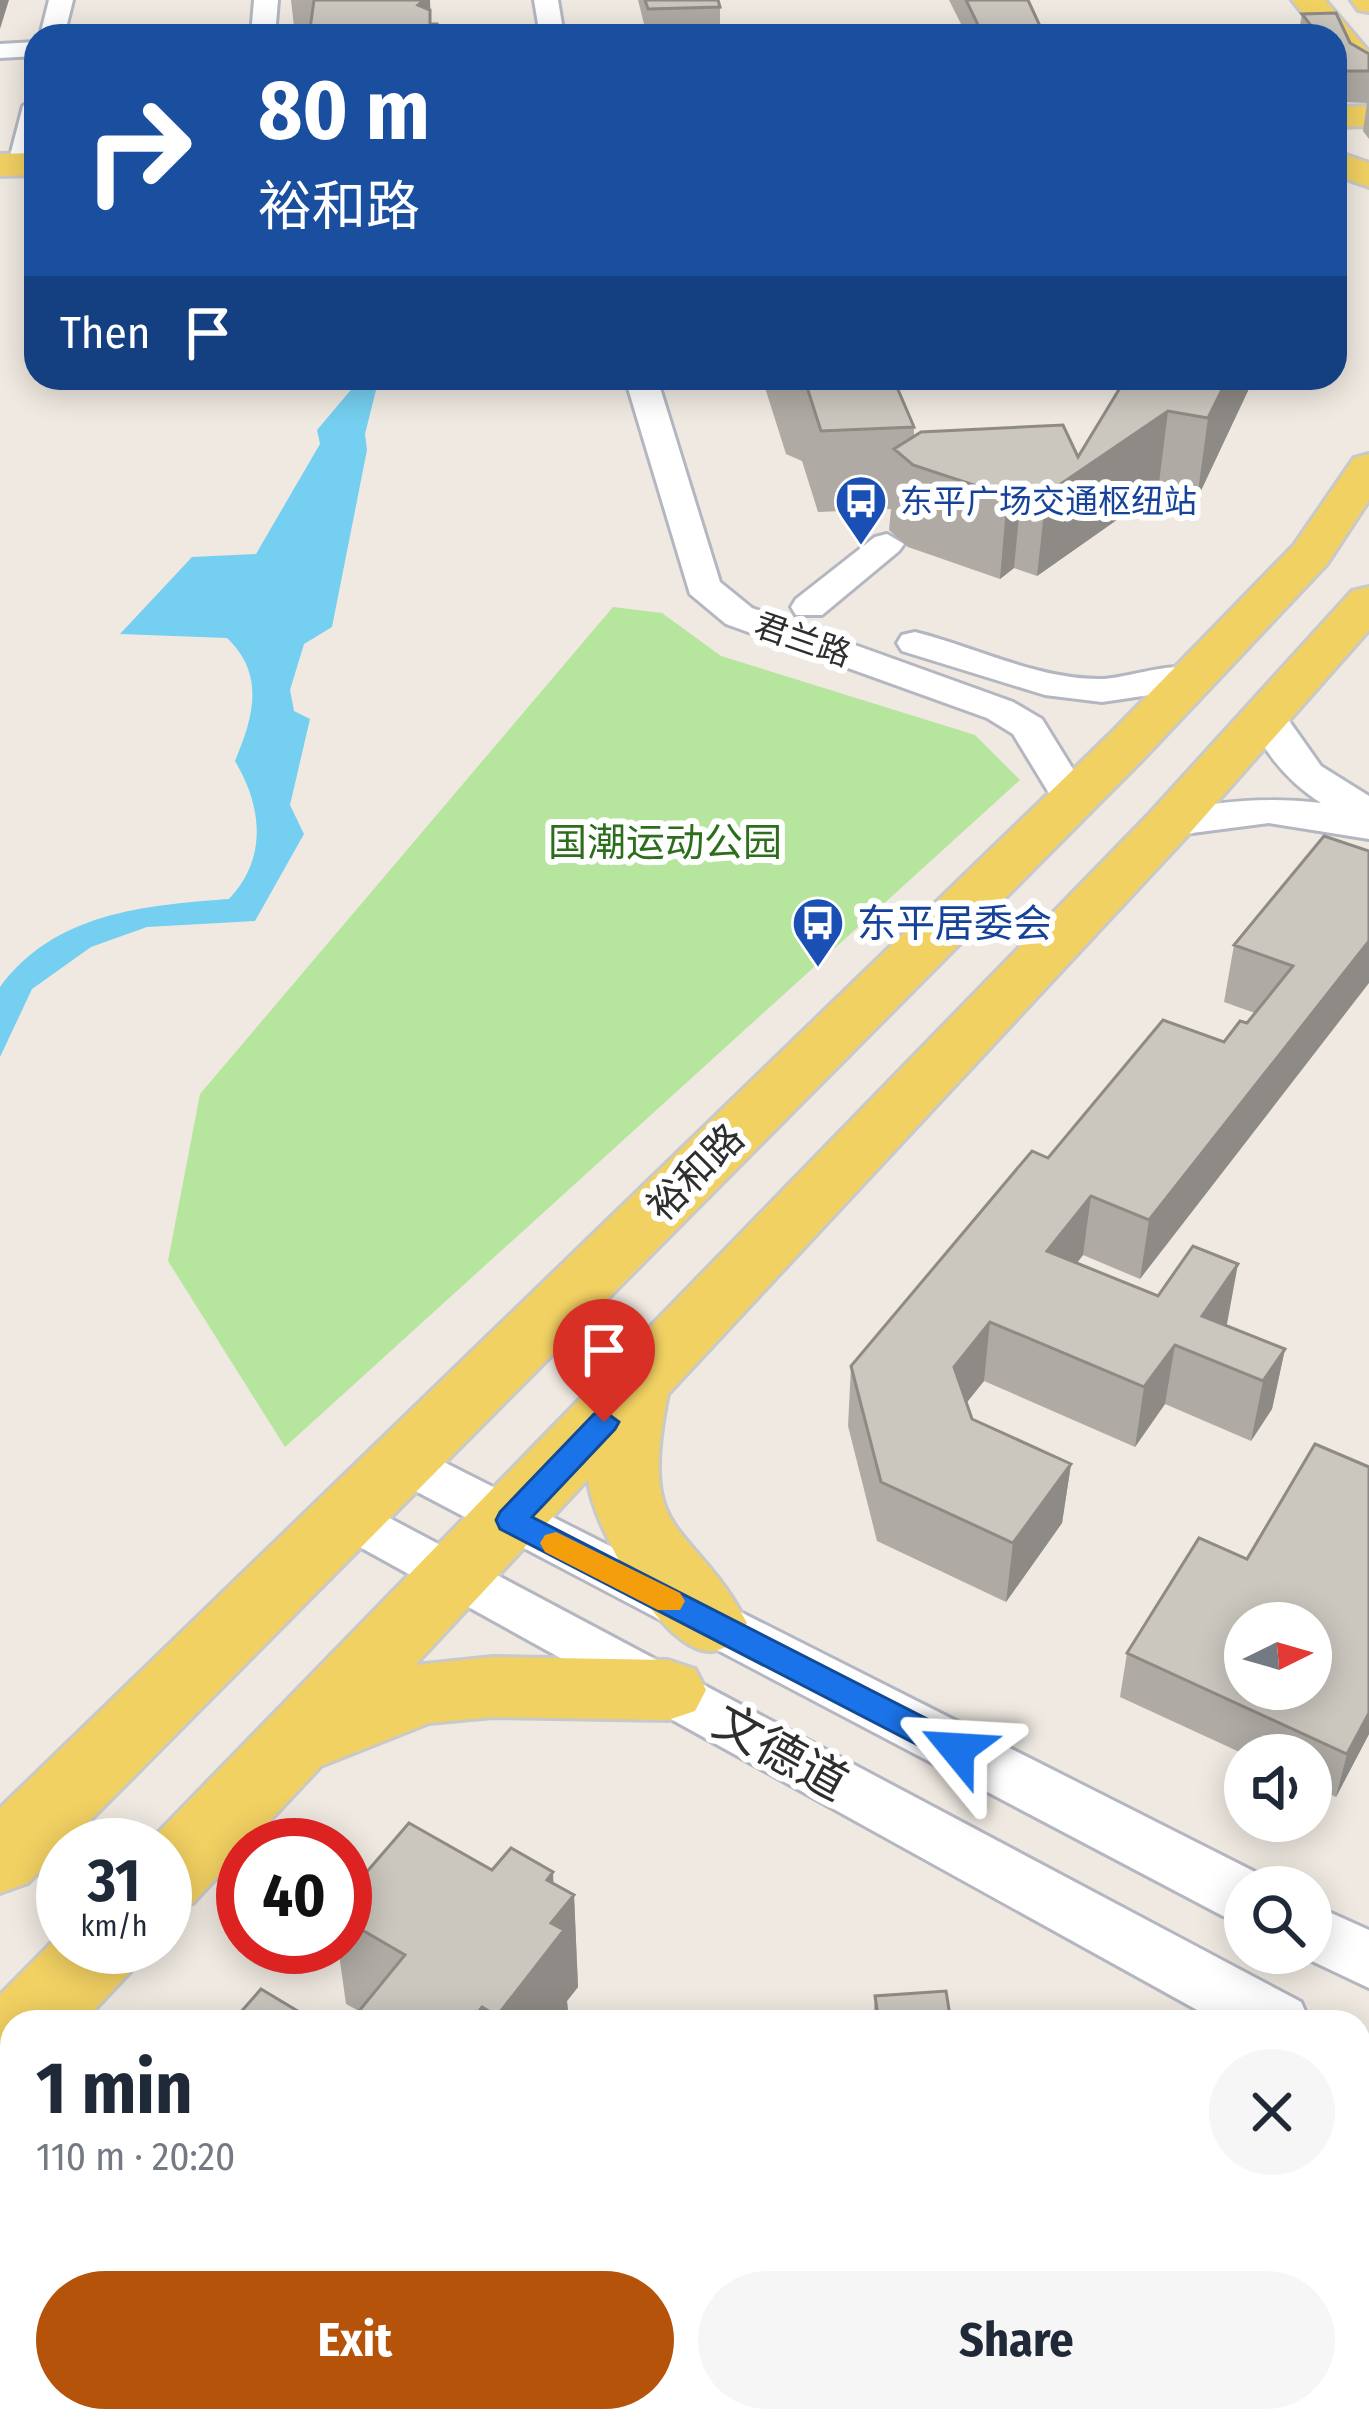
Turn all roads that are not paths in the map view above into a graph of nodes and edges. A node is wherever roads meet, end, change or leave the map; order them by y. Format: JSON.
{"nodes":[{"id":1,"x":1308,"y":0,"type":"edge"},
{"id":2,"x":1327,"y":24,"type":"edge"},
{"id":3,"x":1347,"y":48,"type":"edge"},
{"id":4,"x":1369,"y":74,"type":"edge"},
{"id":5,"x":643,"y":390,"type":"edge"},
{"id":6,"x":1369,"y":467,"type":"edge"},
{"id":7,"x":683,"y":504,"type":"junction"},
{"id":8,"x":886,"y":544,"type":"dead end"},
{"id":9,"x":1369,"y":601,"type":"edge"},
{"id":10,"x":809,"y":607,"type":"junction"},
{"id":11,"x":1190,"y":678,"type":"junction"},
{"id":12,"x":1267,"y":716,"type":"junction"},
{"id":13,"x":1072,"y":800,"type":"junction"},
{"id":14,"x":1369,"y":810,"type":"edge"},
{"id":15,"x":1169,"y":824,"type":"junction"},
{"id":16,"x":1369,"y":827,"type":"edge"},
{"id":17,"x":635,"y":1389,"type":"junction"},
{"id":18,"x":404,"y":1461,"type":"junction"},
{"id":19,"x":348,"y":1516,"type":"junction"},
{"id":20,"x":511,"y":1520,"type":"junction"},
{"id":21,"x":455,"y":1575,"type":"junction"},
{"id":22,"x":710,"y":1623,"type":"junction"},
{"id":23,"x":668,"y":1690,"type":"junction"},
{"id":24,"x":289,"y":1750,"type":"junction"},
{"id":25,"x":192,"y":1852,"type":"edge"},
{"id":26,"x":0,"y":1859,"type":"edge"},
{"id":27,"x":1224,"y":1886,"type":"edge"},
{"id":28,"x":1332,"y":1942,"type":"edge"},
{"id":29,"x":1369,"y":1961,"type":"edge"},
{"id":30,"x":75,"y":1974,"type":"edge"},
{"id":31,"x":41,"y":2010,"type":"edge"},
{"id":32,"x":1255,"y":2010,"type":"edge"}],
"edges":[{"from":1,"to":2,"type":"main road"},
{"from":3,"to":4,"type":"main road"},
{"from":5,"to":7,"type":"street","name":"君兰路"},
{"from":6,"to":11,"type":"main road","name":"裕和路"},
{"from":7,"to":10,"type":"street"},
{"from":7,"to":13,"type":"street","name":"君兰路"},
{"from":8,"to":10,"type":"street"},
{"from":9,"to":12,"type":"main road"},
{"from":10,"to":11,"type":"street"},
{"from":11,"to":13,"type":"main road","name":"裕和路"},
{"from":12,"to":14,"type":"street"},
{"from":12,"to":15,"type":"main road"},
{"from":13,"to":18,"type":"main road","name":"裕和路"},
{"from":15,"to":16,"type":"street"},
{"from":15,"to":17,"type":"main road"},
{"from":17,"to":20,"type":"main road"},
{"from":17,"to":22,"type":"main road"},
{"from":18,"to":19,"type":"main road","name":"裕和路"},
{"from":18,"to":20,"type":"street","name":"文德道"},
{"from":19,"to":21,"type":"street","name":"文德道"},
{"from":19,"to":26,"type":"main road","name":"裕和路"},
{"from":20,"to":21,"type":"main road"},
{"from":20,"to":22,"type":"street","name":"文德道"},
{"from":21,"to":23,"type":"street","name":"文德道"},
{"from":21,"to":24,"type":"main road"},
{"from":22,"to":27,"type":"street","name":"文德道"},
{"from":23,"to":24,"type":"main road"},
{"from":23,"to":32,"type":"street","name":"文德道"},
{"from":24,"to":25,"type":"main road"},
{"from":28,"to":29,"type":"street"},
{"from":30,"to":31,"type":"main road"}]}
